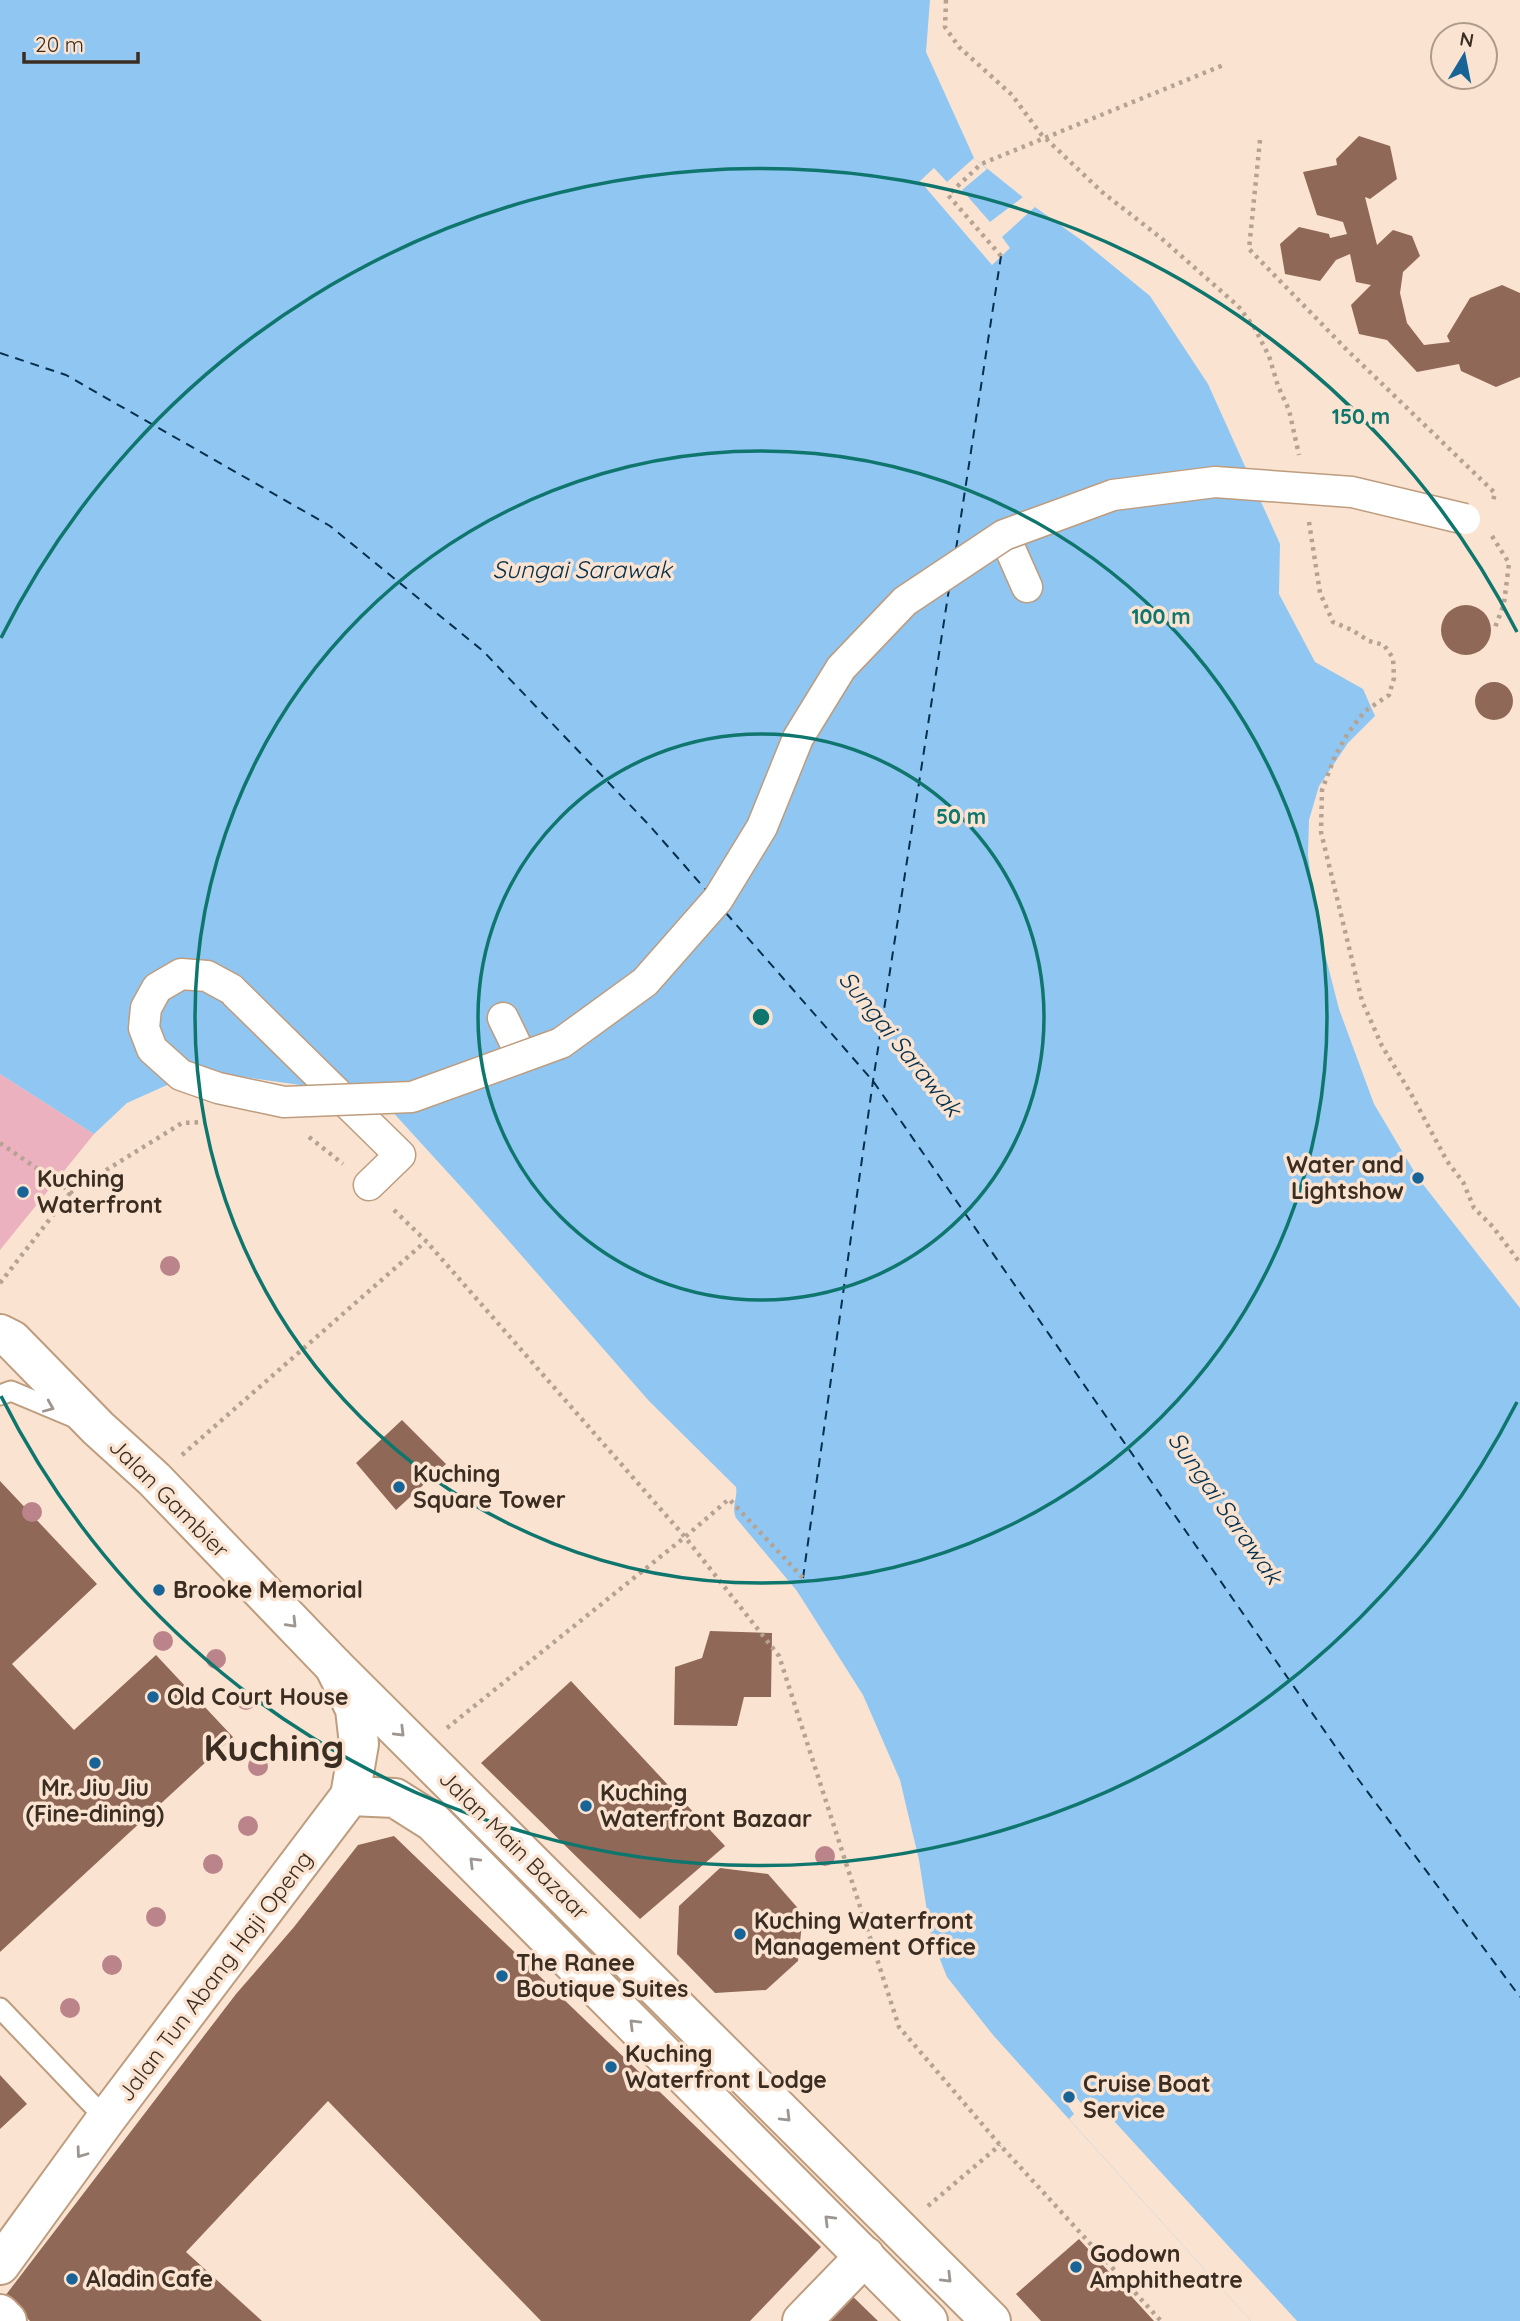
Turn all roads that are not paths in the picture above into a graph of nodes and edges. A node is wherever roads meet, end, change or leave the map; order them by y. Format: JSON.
{"nodes":[{"id":1,"x":1477,"y":524,"type":"road end"},
{"id":2,"x":1004,"y":535,"type":"junction"},
{"id":3,"x":1027,"y":587,"type":"dead end"},
{"id":4,"x":503,"y":1018,"type":"dead end"},
{"id":5,"x":522,"y":1057,"type":"junction"},
{"id":6,"x":369,"y":1185,"type":"road end"},
{"id":7,"x":0,"y":1334,"type":"edge"},
{"id":8,"x":0,"y":1395,"type":"edge"},
{"id":9,"x":98,"y":1427,"type":"junction"},
{"id":10,"x":334,"y":1666,"type":"junction"},
{"id":11,"x":350,"y":1796,"type":"junction"},
{"id":12,"x":0,"y":2008,"type":"edge"},
{"id":13,"x":106,"y":2119,"type":"junction"},
{"id":14,"x":865,"y":2256,"type":"junction"},
{"id":15,"x":0,"y":2265,"type":"edge"},
{"id":16,"x":0,"y":2314,"type":"edge"},
{"id":17,"x":7,"y":2321,"type":"edge"},
{"id":18,"x":802,"y":2321,"type":"edge"},
{"id":19,"x":928,"y":2321,"type":"edge"},
{"id":20,"x":990,"y":2321,"type":"edge"}],
"edges":[{"from":1,"to":2,"type":"street","bridge":true},
{"from":2,"to":3,"type":"street"},
{"from":2,"to":5,"type":"street","bridge":true},
{"from":4,"to":5,"type":"street"},
{"from":5,"to":6,"type":"street","bridge":true},
{"from":7,"to":9,"type":"main road","name":"Jalan Gambier"},
{"from":8,"to":9,"type":"lane","one_way":true},
{"from":9,"to":10,"type":"main road","name":"Jalan Gambier","one_way":true},
{"from":10,"to":11,"type":"main road","name":"Jalan Tun Abang Haji Openg"},
{"from":10,"to":20,"type":"main road","name":"Jalan Main Bazaar","one_way":true},
{"from":11,"to":13,"type":"main road","name":"Jalan Tun Abang Haji Openg"},
{"from":14,"to":11,"type":"main road","name":"Jalan Main Bazaar","one_way":true},
{"from":12,"to":13,"type":"lane"},
{"from":13,"to":15,"type":"main road","name":"Jalan Tun Abang Haji Openg","one_way":true},
{"from":14,"to":18,"type":"main road"},
{"from":14,"to":19,"type":"main road","name":"Jalan Main Bazaar"},
{"from":16,"to":17,"type":"main road"}]}
